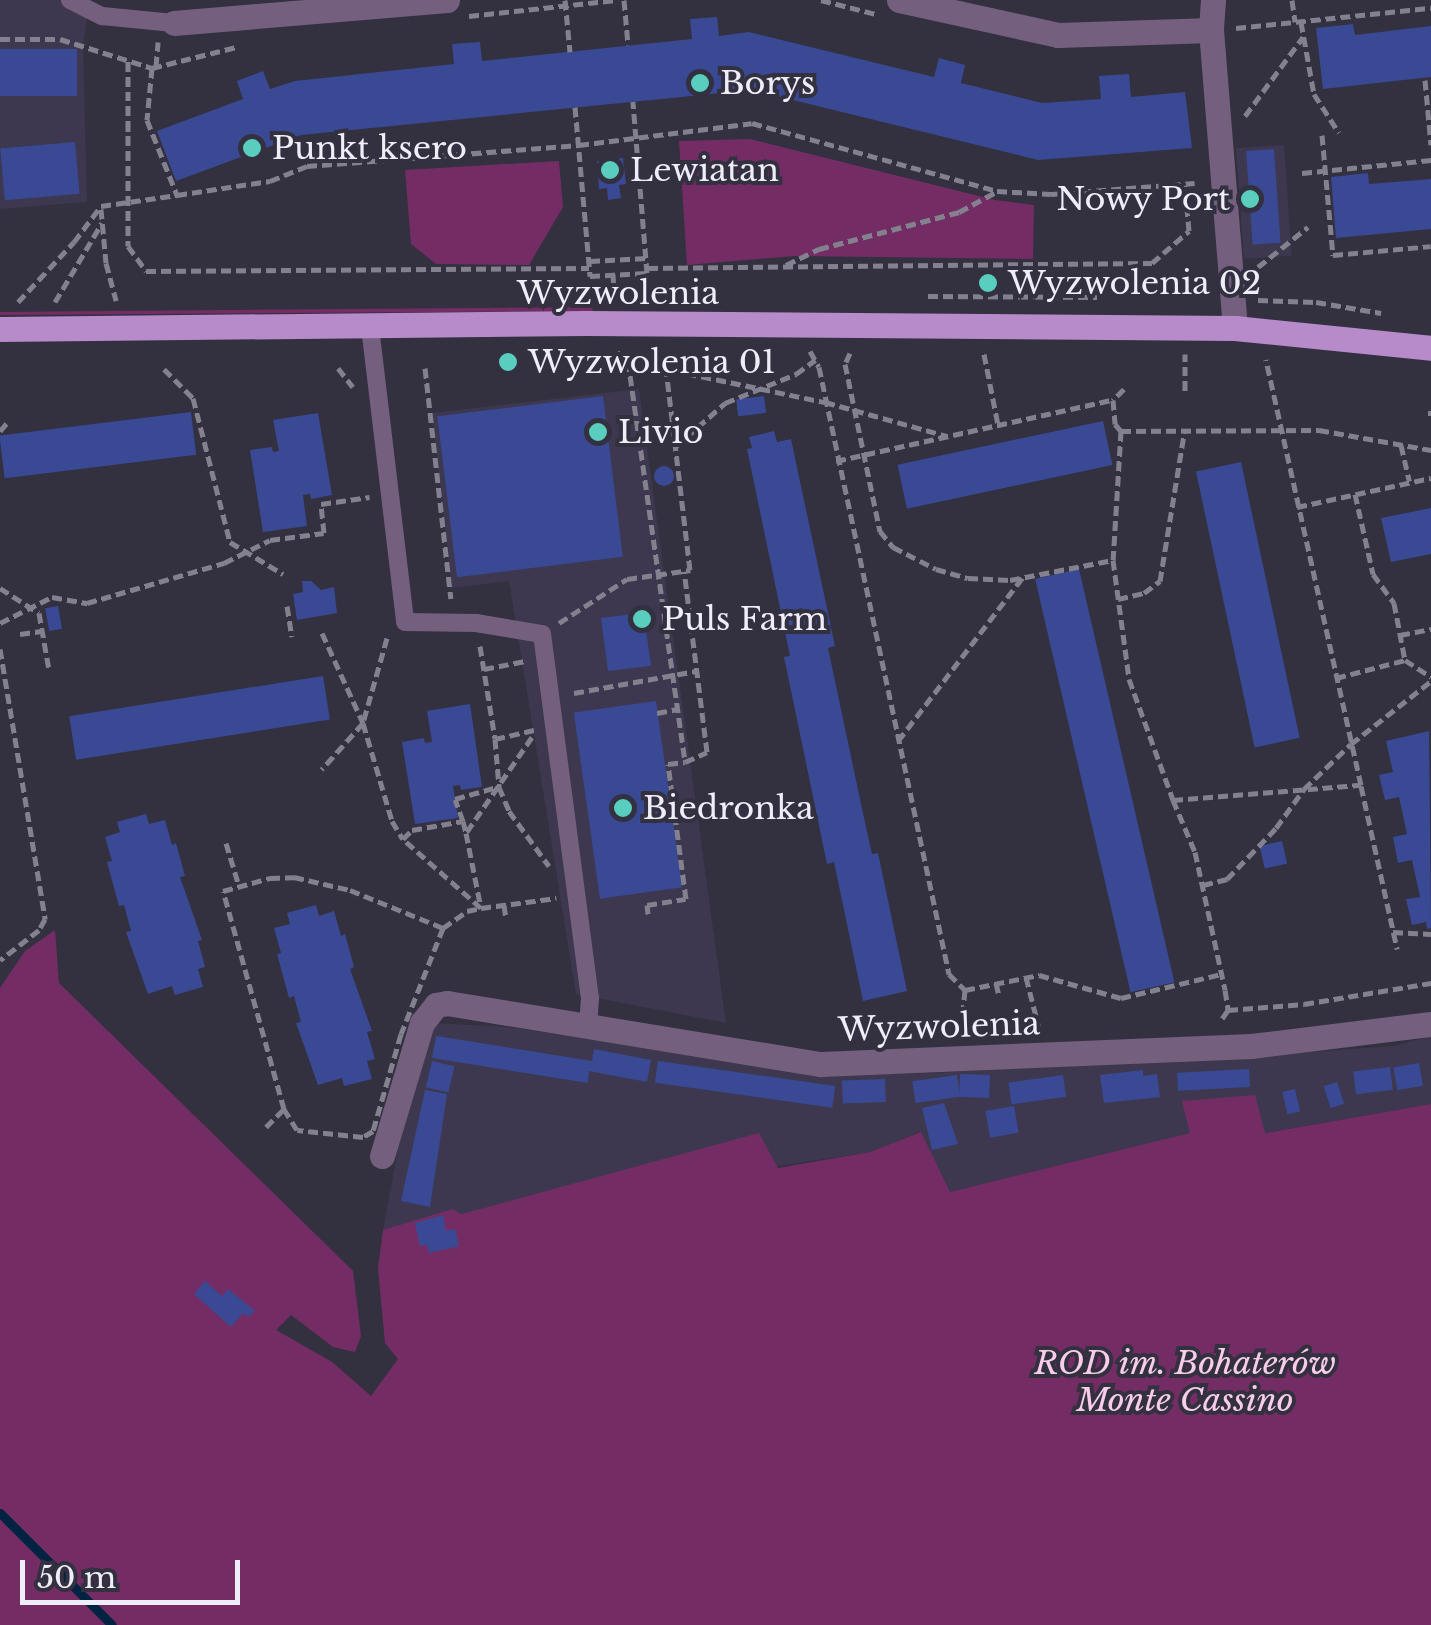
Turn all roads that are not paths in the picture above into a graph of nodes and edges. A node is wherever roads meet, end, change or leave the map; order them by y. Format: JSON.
{"nodes":[{"id":1,"x":70,"y":0,"type":"edge"},
{"id":2,"x":447,"y":0,"type":"edge"},
{"id":3,"x":898,"y":0,"type":"edge"},
{"id":4,"x":1213,"y":0,"type":"edge"},
{"id":5,"x":174,"y":23,"type":"joint"},
{"id":6,"x":1210,"y":30,"type":"junction"},
{"id":7,"x":370,"y":327,"type":"junction"},
{"id":8,"x":1236,"y":328,"type":"junction"},
{"id":9,"x":0,"y":329,"type":"edge"},
{"id":10,"x":1431,"y":348,"type":"edge"},
{"id":11,"x":1431,"y":1024,"type":"edge"},
{"id":12,"x":588,"y":1030,"type":"junction"},
{"id":13,"x":382,"y":1156,"type":"dead end"}],
"edges":[{"from":1,"to":5,"type":"lane"},
{"from":2,"to":5,"type":"street"},
{"from":3,"to":6,"type":"street"},
{"from":4,"to":6,"type":"street"},
{"from":6,"to":8,"type":"street"},
{"from":7,"to":8,"type":"main road","name":"Wyzwolenia"},
{"from":7,"to":9,"type":"main road","name":"Wyzwolenia"},
{"from":7,"to":12,"type":"lane"},
{"from":8,"to":10,"type":"main road","name":"Wyzwolenia"},
{"from":11,"to":12,"type":"street","name":"Wyzwolenia"},
{"from":12,"to":13,"type":"street","name":"Wyzwolenia"}]}
